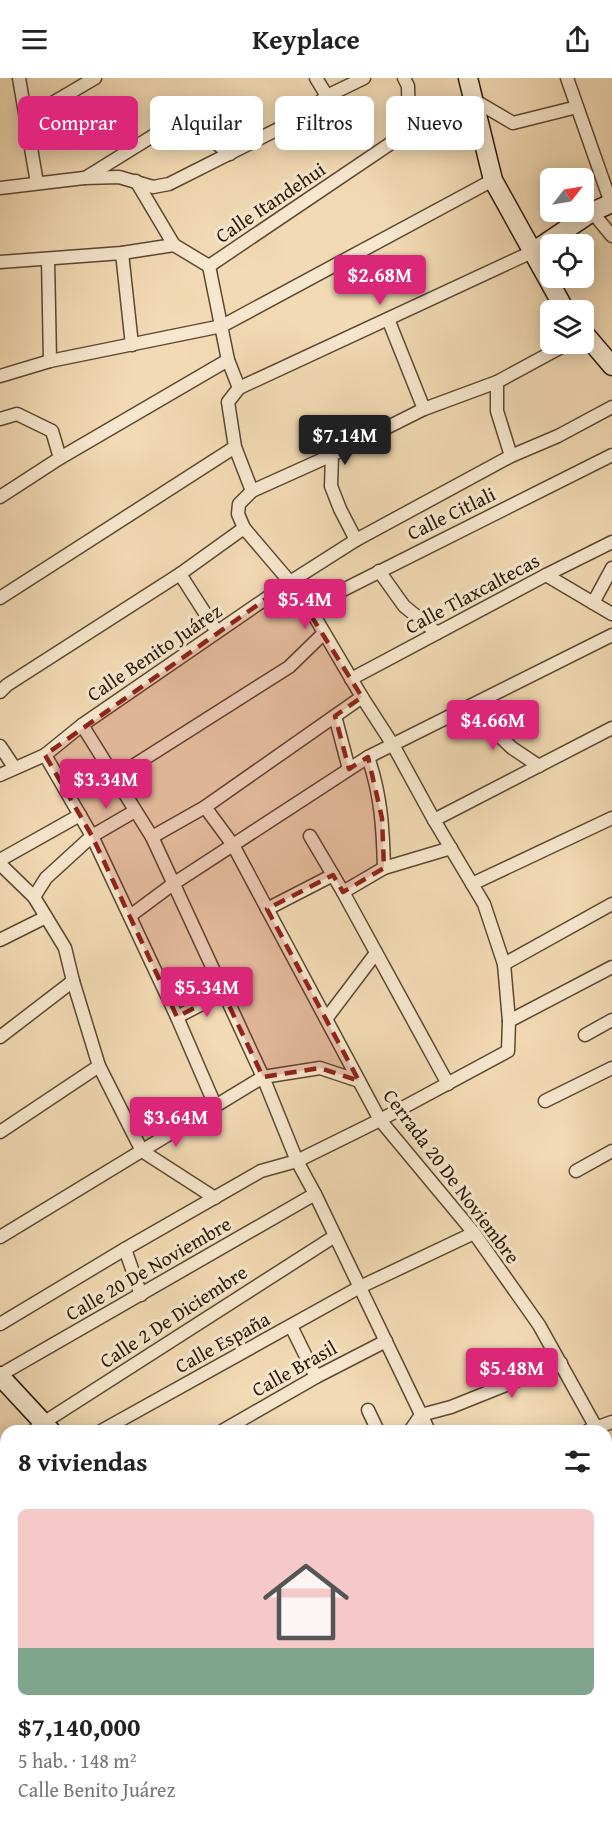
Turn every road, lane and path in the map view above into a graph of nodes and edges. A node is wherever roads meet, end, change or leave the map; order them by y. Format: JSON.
{"nodes":[{"id":1,"x":19,"y":78,"type":"edge"},
{"id":2,"x":94,"y":78,"type":"edge"},
{"id":3,"x":316,"y":78,"type":"edge"},
{"id":4,"x":364,"y":78,"type":"edge"},
{"id":5,"x":404,"y":78,"type":"edge"},
{"id":6,"x":468,"y":78,"type":"edge"},
{"id":7,"x":567,"y":78,"type":"edge"},
{"id":8,"x":23,"y":96,"type":"edge"},
{"id":9,"x":64,"y":96,"type":"edge"},
{"id":10,"x":327,"y":96,"type":"joint"},
{"id":11,"x":408,"y":96,"type":"edge"},
{"id":12,"x":471,"y":96,"type":"edge"},
{"id":13,"x":484,"y":106,"type":"edge"},
{"id":14,"x":577,"y":107,"type":"junction"},
{"id":15,"x":275,"y":131,"type":"edge"},
{"id":16,"x":484,"y":145,"type":"edge"},
{"id":17,"x":386,"y":147,"type":"edge"},
{"id":18,"x":32,"y":150,"type":"edge"},
{"id":19,"x":230,"y":154,"type":"junction"},
{"id":20,"x":84,"y":178,"type":"junction"},
{"id":21,"x":493,"y":180,"type":"junction"},
{"id":22,"x":136,"y":181,"type":"junction"},
{"id":23,"x":37,"y":183,"type":"junction"},
{"id":24,"x":0,"y":188,"type":"edge"},
{"id":25,"x":611,"y":203,"type":"edge"},
{"id":26,"x":594,"y":211,"type":"edge"},
{"id":27,"x":594,"y":214,"type":"edge"},
{"id":28,"x":577,"y":222,"type":"edge"},
{"id":29,"x":612,"y":236,"type":"edge"},
{"id":30,"x":174,"y":245,"type":"junction"},
{"id":31,"x":534,"y":251,"type":"junction"},
{"id":32,"x":122,"y":254,"type":"junction"},
{"id":33,"x":48,"y":259,"type":"junction"},
{"id":34,"x":0,"y":262,"type":"edge"},
{"id":35,"x":209,"y":266,"type":"junction"},
{"id":36,"x":560,"y":300,"type":"edge"},
{"id":37,"x":388,"y":319,"type":"junction"},
{"id":38,"x":222,"y":326,"type":"junction"},
{"id":39,"x":132,"y":345,"type":"junction"},
{"id":40,"x":594,"y":345,"type":"edge"},
{"id":41,"x":549,"y":354,"type":"edge"},
{"id":42,"x":228,"y":360,"type":"junction"},
{"id":43,"x":50,"y":361,"type":"junction"},
{"id":44,"x":612,"y":366,"type":"edge"},
{"id":45,"x":0,"y":376,"type":"edge"},
{"id":46,"x":497,"y":382,"type":"junction"},
{"id":47,"x":239,"y":388,"type":"junction"},
{"id":48,"x":612,"y":407,"type":"edge"},
{"id":49,"x":424,"y":409,"type":"junction"},
{"id":50,"x":0,"y":419,"type":"edge"},
{"id":51,"x":234,"y":447,"type":"junction"},
{"id":52,"x":332,"y":455,"type":"junction"},
{"id":53,"x":612,"y":455,"type":"edge"},
{"id":54,"x":511,"y":456,"type":"junction"},
{"id":55,"x":60,"y":458,"type":"junction"},
{"id":56,"x":252,"y":491,"type":"junction"},
{"id":57,"x":0,"y":497,"type":"edge"},
{"id":58,"x":244,"y":528,"type":"junction"},
{"id":59,"x":356,"y":540,"type":"junction"},
{"id":60,"x":612,"y":542,"type":"edge"},
{"id":61,"x":612,"y":568,"type":"edge"},
{"id":62,"x":379,"y":571,"type":"junction"},
{"id":63,"x":180,"y":574,"type":"junction"},
{"id":64,"x":546,"y":575,"type":"junction"},
{"id":65,"x":290,"y":582,"type":"junction"},
{"id":66,"x":0,"y":598,"type":"edge"},
{"id":67,"x":593,"y":603,"type":"junction"},
{"id":68,"x":309,"y":607,"type":"junction"},
{"id":69,"x":612,"y":615,"type":"edge"},
{"id":70,"x":217,"y":632,"type":"junction"},
{"id":71,"x":324,"y":633,"type":"junction"},
{"id":72,"x":438,"y":633,"type":"junction"},
{"id":73,"x":612,"y":635,"type":"edge"},
{"id":74,"x":351,"y":679,"type":"junction"},
{"id":75,"x":0,"y":692,"type":"edge"},
{"id":76,"x":362,"y":697,"type":"junction"},
{"id":77,"x":469,"y":707,"type":"junction"},
{"id":78,"x":335,"y":716,"type":"junction"},
{"id":79,"x":82,"y":725,"type":"junction"},
{"id":80,"x":612,"y":728,"type":"edge"},
{"id":81,"x":393,"y":745,"type":"junction"},
{"id":82,"x":0,"y":746,"type":"edge"},
{"id":83,"x":45,"y":754,"type":"junction"},
{"id":84,"x":368,"y":757,"type":"junction"},
{"id":85,"x":539,"y":766,"type":"junction"},
{"id":86,"x":14,"y":767,"type":"junction"},
{"id":87,"x":349,"y":769,"type":"junction"},
{"id":88,"x":0,"y":775,"type":"edge"},
{"id":89,"x":114,"y":778,"type":"junction"},
{"id":90,"x":205,"y":807,"type":"junction"},
{"id":91,"x":135,"y":811,"type":"junction"},
{"id":92,"x":80,"y":814,"type":"junction"},
{"id":93,"x":612,"y":818,"type":"edge"},
{"id":94,"x":434,"y":820,"type":"junction"},
{"id":95,"x":92,"y":836,"type":"junction"},
{"id":96,"x":309,"y":836,"type":"dead end"},
{"id":97,"x":152,"y":837,"type":"junction"},
{"id":98,"x":233,"y":845,"type":"junction"},
{"id":99,"x":451,"y":848,"type":"junction"},
{"id":100,"x":0,"y":862,"type":"edge"},
{"id":101,"x":384,"y":868,"type":"junction"},
{"id":102,"x":333,"y":875,"type":"junction"},
{"id":103,"x":173,"y":884,"type":"junction"},
{"id":104,"x":472,"y":884,"type":"junction"},
{"id":105,"x":343,"y":892,"type":"junction"},
{"id":106,"x":34,"y":897,"type":"junction"},
{"id":107,"x":612,"y":904,"type":"edge"},
{"id":108,"x":267,"y":909,"type":"junction"},
{"id":109,"x":130,"y":916,"type":"junction"},
{"id":110,"x":46,"y":917,"type":"junction"},
{"id":111,"x":0,"y":940,"type":"edge"},
{"id":112,"x":376,"y":953,"type":"junction"},
{"id":113,"x":504,"y":964,"type":"junction"},
{"id":114,"x":612,"y":967,"type":"edge"},
{"id":115,"x":73,"y":981,"type":"junction"},
{"id":116,"x":223,"y":993,"type":"junction"},
{"id":117,"x":177,"y":1017,"type":"junction"},
{"id":118,"x":326,"y":1019,"type":"junction"},
{"id":119,"x":612,"y":1020,"type":"edge"},
{"id":120,"x":509,"y":1021,"type":"junction"},
{"id":121,"x":585,"y":1035,"type":"dead end"},
{"id":122,"x":0,"y":1037,"type":"edge"},
{"id":123,"x":99,"y":1066,"type":"junction"},
{"id":124,"x":612,"y":1068,"type":"edge"},
{"id":125,"x":263,"y":1077,"type":"junction"},
{"id":126,"x":359,"y":1081,"type":"junction"},
{"id":127,"x":448,"y":1084,"type":"junction"},
{"id":128,"x":545,"y":1101,"type":"dead end"},
{"id":129,"x":215,"y":1105,"type":"junction"},
{"id":130,"x":380,"y":1120,"type":"junction"},
{"id":131,"x":0,"y":1132,"type":"edge"},
{"id":132,"x":142,"y":1151,"type":"junction"},
{"id":133,"x":612,"y":1151,"type":"edge"},
{"id":134,"x":297,"y":1161,"type":"junction"},
{"id":135,"x":576,"y":1171,"type":"dead end"},
{"id":136,"x":315,"y":1194,"type":"junction"},
{"id":137,"x":215,"y":1197,"type":"junction"},
{"id":138,"x":474,"y":1233,"type":"junction"},
{"id":139,"x":335,"y":1236,"type":"junction"},
{"id":140,"x":0,"y":1237,"type":"edge"},
{"id":141,"x":125,"y":1249,"type":"junction"},
{"id":142,"x":360,"y":1287,"type":"junction"},
{"id":143,"x":141,"y":1294,"type":"junction"},
{"id":144,"x":0,"y":1324,"type":"edge"},
{"id":145,"x":291,"y":1326,"type":"junction"},
{"id":146,"x":386,"y":1341,"type":"junction"},
{"id":147,"x":561,"y":1363,"type":"junction"},
{"id":148,"x":0,"y":1375,"type":"edge"},
{"id":149,"x":316,"y":1377,"type":"junction"},
{"id":150,"x":368,"y":1410,"type":"dead end"},
{"id":151,"x":422,"y":1415,"type":"junction"},
{"id":152,"x":41,"y":1425,"type":"edge"},
{"id":153,"x":48,"y":1425,"type":"edge"},
{"id":154,"x":112,"y":1425,"type":"edge"},
{"id":155,"x":232,"y":1425,"type":"edge"},
{"id":156,"x":375,"y":1425,"type":"edge"},
{"id":157,"x":414,"y":1425,"type":"edge"},
{"id":158,"x":426,"y":1425,"type":"edge"},
{"id":159,"x":592,"y":1425,"type":"edge"}],
"edges":[{"from":1,"to":8,"type":"street"},
{"from":2,"to":9,"type":"street"},
{"from":3,"to":10,"type":"street"},
{"from":4,"to":10,"type":"street"},
{"from":5,"to":11,"type":"street"},
{"from":6,"to":12,"type":"main road"},
{"from":7,"to":14,"type":"street"},
{"from":13,"to":14,"type":"street"},
{"from":14,"to":25,"type":"street"},
{"from":15,"to":19,"type":"street"},
{"from":16,"to":21,"type":"main road"},
{"from":17,"to":35,"type":"street","name":"Calle Itandehui"},
{"from":18,"to":23,"type":"street"},
{"from":19,"to":20,"type":"street"},
{"from":19,"to":22,"type":"street"},
{"from":20,"to":22,"type":"street"},
{"from":20,"to":23,"type":"street"},
{"from":21,"to":31,"type":"main road"},
{"from":21,"to":38,"type":"street"},
{"from":22,"to":30,"type":"street"},
{"from":23,"to":24,"type":"street"},
{"from":25,"to":26,"type":"main road"},
{"from":27,"to":29,"type":"street"},
{"from":28,"to":31,"type":"main road"},
{"from":30,"to":32,"type":"street"},
{"from":30,"to":35,"type":"street"},
{"from":31,"to":36,"type":"main road"},
{"from":31,"to":37,"type":"street"},
{"from":32,"to":33,"type":"street"},
{"from":32,"to":39,"type":"street"},
{"from":33,"to":34,"type":"street"},
{"from":33,"to":43,"type":"street"},
{"from":35,"to":38,"type":"street"},
{"from":37,"to":47,"type":"street"},
{"from":37,"to":49,"type":"street"},
{"from":38,"to":39,"type":"street"},
{"from":38,"to":42,"type":"street"},
{"from":39,"to":43,"type":"street"},
{"from":40,"to":44,"type":"main road"},
{"from":41,"to":46,"type":"street"},
{"from":42,"to":47,"type":"street"},
{"from":42,"to":55,"type":"street"},
{"from":43,"to":45,"type":"street"},
{"from":46,"to":49,"type":"street"},
{"from":46,"to":54,"type":"street"},
{"from":47,"to":51,"type":"street"},
{"from":48,"to":54,"type":"street","name":"Calle Benito Juárez"},
{"from":49,"to":52,"type":"street"},
{"from":50,"to":55,"type":"street"},
{"from":51,"to":56,"type":"street"},
{"from":51,"to":66,"type":"street"},
{"from":52,"to":56,"type":"street"},
{"from":52,"to":59,"type":"street"},
{"from":53,"to":62,"type":"street","name":"Calle Citlali"},
{"from":54,"to":59,"type":"street","name":"Calle Benito Juárez"},
{"from":55,"to":57,"type":"street"},
{"from":56,"to":58,"type":"street"},
{"from":58,"to":63,"type":"street"},
{"from":58,"to":65,"type":"street"},
{"from":59,"to":65,"type":"street","name":"Calle Benito Juárez"},
{"from":60,"to":64,"type":"street","name":"Calle Tlaxcaltecas"},
{"from":61,"to":67,"type":"street"},
{"from":62,"to":68,"type":"street","name":"Calle Citlali"},
{"from":62,"to":72,"type":"street"},
{"from":63,"to":70,"type":"street"},
{"from":63,"to":75,"type":"street"},
{"from":64,"to":67,"type":"street"},
{"from":64,"to":72,"type":"street","name":"Calle Tlaxcaltecas"},
{"from":65,"to":68,"type":"street"},
{"from":65,"to":70,"type":"street","name":"Calle Benito Juárez"},
{"from":67,"to":69,"type":"street"},
{"from":68,"to":71,"type":"street"},
{"from":70,"to":79,"type":"street","name":"Calle Benito Juárez"},
{"from":71,"to":74,"type":"street"},
{"from":71,"to":89,"type":"street"},
{"from":72,"to":74,"type":"street","name":"Calle Tlaxcaltecas"},
{"from":73,"to":77,"type":"street"},
{"from":74,"to":76,"type":"street"},
{"from":76,"to":78,"type":"street"},
{"from":76,"to":81,"type":"street"},
{"from":77,"to":81,"type":"street"},
{"from":77,"to":85,"type":"street"},
{"from":78,"to":87,"type":"street"},
{"from":78,"to":90,"type":"street"},
{"from":79,"to":83,"type":"street","name":"Calle Benito Juárez"},
{"from":79,"to":89,"type":"street"},
{"from":80,"to":85,"type":"street"},
{"from":81,"to":84,"type":"street"},
{"from":81,"to":94,"type":"street"},
{"from":82,"to":86,"type":"street"},
{"from":83,"to":86,"type":"street","name":"Calle Benito Juárez"},
{"from":83,"to":92,"type":"street"},
{"from":84,"to":87,"type":"street"},
{"from":84,"to":101,"type":"street"},
{"from":85,"to":94,"type":"street"},
{"from":86,"to":88,"type":"street","name":"Calle Benito Juárez"},
{"from":87,"to":98,"type":"street"},
{"from":89,"to":91,"type":"street"},
{"from":90,"to":97,"type":"street"},
{"from":90,"to":98,"type":"street","name":"Cerrada 20 De Noviembre"},
{"from":91,"to":95,"type":"street"},
{"from":91,"to":97,"type":"street"},
{"from":92,"to":95,"type":"street"},
{"from":92,"to":100,"type":"street"},
{"from":93,"to":104,"type":"street"},
{"from":94,"to":99,"type":"street"},
{"from":95,"to":106,"type":"street"},
{"from":95,"to":109,"type":"street"},
{"from":96,"to":102,"type":"street"},
{"from":97,"to":103,"type":"street"},
{"from":98,"to":103,"type":"street"},
{"from":98,"to":108,"type":"street","name":"Cerrada 20 De Noviembre"},
{"from":99,"to":101,"type":"street"},
{"from":99,"to":104,"type":"street"},
{"from":100,"to":106,"type":"street"},
{"from":101,"to":105,"type":"street"},
{"from":102,"to":105,"type":"street"},
{"from":102,"to":108,"type":"street"},
{"from":103,"to":109,"type":"street"},
{"from":103,"to":116,"type":"street"},
{"from":104,"to":113,"type":"street"},
{"from":105,"to":112,"type":"street"},
{"from":106,"to":110,"type":"street"},
{"from":107,"to":113,"type":"street"},
{"from":108,"to":118,"type":"street","name":"Cerrada 20 De Noviembre"},
{"from":109,"to":117,"type":"street"},
{"from":110,"to":111,"type":"street"},
{"from":110,"to":115,"type":"street"},
{"from":112,"to":118,"type":"street"},
{"from":112,"to":127,"type":"street"},
{"from":113,"to":120,"type":"street"},
{"from":114,"to":120,"type":"street"},
{"from":115,"to":122,"type":"street"},
{"from":115,"to":123,"type":"street"},
{"from":116,"to":117,"type":"street"},
{"from":116,"to":125,"type":"street"},
{"from":117,"to":129,"type":"street"},
{"from":118,"to":126,"type":"street","name":"Cerrada 20 De Noviembre"},
{"from":119,"to":121,"type":"street"},
{"from":120,"to":127,"type":"street"},
{"from":123,"to":131,"type":"street"},
{"from":123,"to":132,"type":"street"},
{"from":124,"to":128,"type":"street"},
{"from":125,"to":126,"type":"street"},
{"from":125,"to":129,"type":"street"},
{"from":125,"to":134,"type":"street"},
{"from":126,"to":130,"type":"street","name":"Cerrada 20 De Noviembre"},
{"from":127,"to":130,"type":"street"},
{"from":129,"to":132,"type":"street"},
{"from":130,"to":134,"type":"street"},
{"from":130,"to":138,"type":"street","name":"Cerrada 20 De Noviembre"},
{"from":132,"to":137,"type":"street"},
{"from":132,"to":140,"type":"street"},
{"from":133,"to":135,"type":"street"},
{"from":134,"to":136,"type":"street"},
{"from":134,"to":137,"type":"street"},
{"from":136,"to":139,"type":"street"},
{"from":136,"to":143,"type":"street","name":"Calle 20 De Noviembre"},
{"from":137,"to":141,"type":"street"},
{"from":138,"to":142,"type":"street","name":"Calle España"},
{"from":138,"to":147,"type":"street","name":"Cerrada 20 De Noviembre"},
{"from":139,"to":142,"type":"street"},
{"from":139,"to":153,"type":"street","name":"Calle 2 De Diciembre"},
{"from":141,"to":143,"type":"street"},
{"from":141,"to":144,"type":"street"},
{"from":142,"to":145,"type":"street","name":"Calle España"},
{"from":142,"to":146,"type":"street"},
{"from":143,"to":148,"type":"street","name":"Calle 20 De Noviembre"},
{"from":145,"to":149,"type":"street"},
{"from":145,"to":154,"type":"street","name":"Calle España"},
{"from":146,"to":149,"type":"street","name":"Calle Brasil"},
{"from":146,"to":151,"type":"street"},
{"from":147,"to":151,"type":"street"},
{"from":147,"to":159,"type":"street","name":"Cerrada 20 De Noviembre"},
{"from":148,"to":152,"type":"main road"},
{"from":149,"to":155,"type":"street","name":"Calle Brasil"},
{"from":150,"to":156,"type":"street"},
{"from":151,"to":157,"type":"street"},
{"from":151,"to":158,"type":"street"}]}
